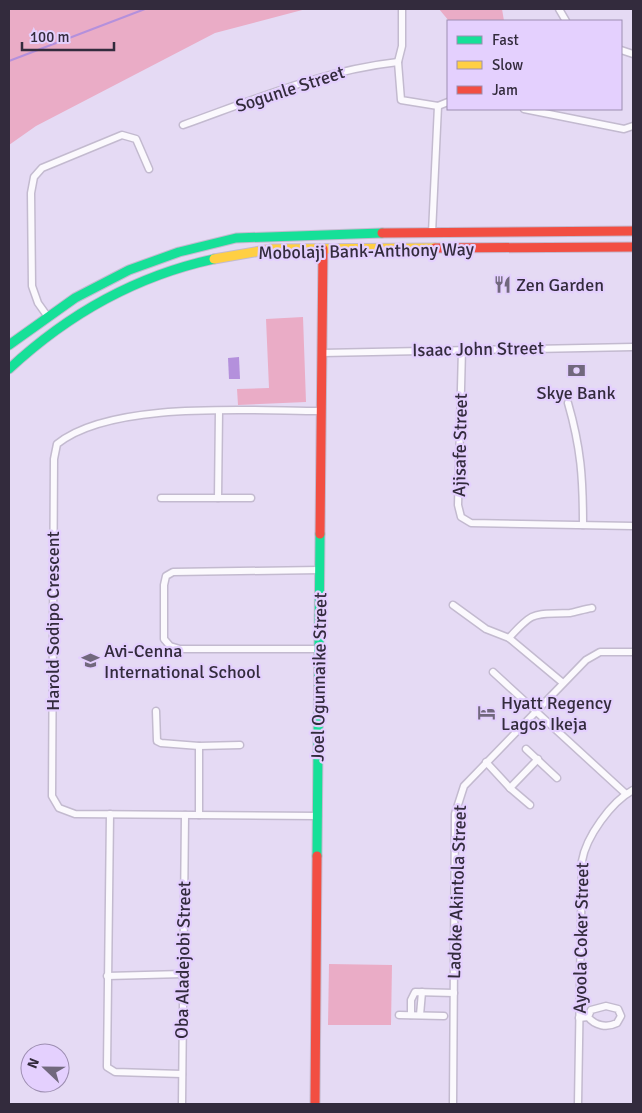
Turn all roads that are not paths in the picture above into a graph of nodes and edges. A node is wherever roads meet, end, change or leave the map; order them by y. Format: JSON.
{"nodes":[{"id":1,"x":402,"y":9,"type":"edge"},
{"id":2,"x":559,"y":9,"type":"edge"},
{"id":3,"x":565,"y":20,"type":"edge"},
{"id":4,"x":398,"y":62,"type":"junction"},
{"id":5,"x":447,"y":102,"type":"edge"},
{"id":6,"x":438,"y":106,"type":"junction"},
{"id":7,"x":529,"y":110,"type":"edge"},
{"id":8,"x":183,"y":125,"type":"dead end"},
{"id":9,"x":633,"y":126,"type":"edge"},
{"id":10,"x":149,"y":169,"type":"dead end"},
{"id":11,"x":633,"y":231,"type":"edge"},
{"id":12,"x":432,"y":233,"type":"junction"},
{"id":13,"x":633,"y":247,"type":"edge"},
{"id":14,"x":323,"y":249,"type":"junction"},
{"id":15,"x":48,"y":317,"type":"junction"},
{"id":16,"x":9,"y":345,"type":"edge"},
{"id":17,"x":633,"y":347,"type":"edge"},
{"id":18,"x":462,"y":349,"type":"junction"},
{"id":19,"x":322,"y":353,"type":"junction"},
{"id":20,"x":9,"y":369,"type":"edge"},
{"id":21,"x":568,"y":403,"type":"dead end"},
{"id":22,"x":219,"y":411,"type":"junction"},
{"id":23,"x":321,"y":411,"type":"junction"},
{"id":24,"x":161,"y":498,"type":"dead end"},
{"id":25,"x":218,"y":498,"type":"junction"},
{"id":26,"x":251,"y":498,"type":"dead end"},
{"id":27,"x":583,"y":525,"type":"junction"},
{"id":28,"x":633,"y":526,"type":"edge"},
{"id":29,"x":320,"y":570,"type":"junction"},
{"id":30,"x":453,"y":605,"type":"dead end"},
{"id":31,"x":592,"y":608,"type":"dead end"},
{"id":32,"x":509,"y":638,"type":"junction"},
{"id":33,"x":319,"y":650,"type":"junction"},
{"id":34,"x":633,"y":652,"type":"edge"},
{"id":35,"x":493,"y":672,"type":"dead end"},
{"id":36,"x":563,"y":683,"type":"junction"},
{"id":37,"x":156,"y":711,"type":"dead end"},
{"id":38,"x":534,"y":711,"type":"junction"},
{"id":39,"x":240,"y":744,"type":"dead end"},
{"id":40,"x":199,"y":746,"type":"junction"},
{"id":41,"x":526,"y":749,"type":"dead end"},
{"id":42,"x":538,"y":759,"type":"junction"},
{"id":43,"x":486,"y":762,"type":"junction"},
{"id":44,"x":556,"y":778,"type":"dead end"},
{"id":45,"x":510,"y":788,"type":"junction"},
{"id":46,"x":633,"y":790,"type":"edge"},
{"id":47,"x":626,"y":794,"type":"junction"},
{"id":48,"x":530,"y":805,"type":"dead end"},
{"id":49,"x":110,"y":814,"type":"junction"},
{"id":50,"x":185,"y":815,"type":"junction"},
{"id":51,"x":199,"y":815,"type":"junction"},
{"id":52,"x":318,"y":816,"type":"junction"},
{"id":53,"x":183,"y":974,"type":"junction"},
{"id":54,"x":107,"y":976,"type":"junction"},
{"id":55,"x":422,"y":992,"type":"junction"},
{"id":56,"x":454,"y":993,"type":"junction"},
{"id":57,"x":398,"y":1015,"type":"dead end"},
{"id":58,"x":411,"y":1015,"type":"junction"},
{"id":59,"x":420,"y":1015,"type":"junction"},
{"id":60,"x":444,"y":1016,"type":"dead end"},
{"id":61,"x":588,"y":1017,"type":"junction"},
{"id":62,"x":579,"y":1018,"type":"junction"},
{"id":63,"x":182,"y":1074,"type":"junction"},
{"id":64,"x":182,"y":1104,"type":"edge"},
{"id":65,"x":315,"y":1104,"type":"edge"},
{"id":66,"x":453,"y":1104,"type":"edge"},
{"id":67,"x":578,"y":1104,"type":"edge"}],
"edges":[{"from":1,"to":4,"type":"street"},
{"from":2,"to":3,"type":"street"},
{"from":4,"to":6,"type":"street"},
{"from":4,"to":8,"type":"street","name":"Sogunle Street"},
{"from":5,"to":6,"type":"street"},
{"from":6,"to":12,"type":"street"},
{"from":7,"to":9,"type":"street"},
{"from":10,"to":15,"type":"street"},
{"from":11,"to":12,"type":"main road","name":"Mobolaji Bank-Anthony Way"},
{"from":12,"to":15,"type":"main road","name":"Mobolaji Bank-Anthony Way"},
{"from":13,"to":14,"type":"main road","name":"Mobolaji Bank-Anthony Way"},
{"from":14,"to":19,"type":"main road","name":"Joel Ogunnaike Street"},
{"from":14,"to":20,"type":"main road","name":"Mobolaji Bank-Anthony Way"},
{"from":15,"to":16,"type":"main road","name":"Mobolaji Bank-Anthony Way"},
{"from":17,"to":18,"type":"street","name":"Isaac John Street"},
{"from":18,"to":19,"type":"street","name":"Isaac John Street"},
{"from":18,"to":27,"type":"street","name":"Ajisafe Street"},
{"from":19,"to":23,"type":"main road","name":"Joel Ogunnaike Street"},
{"from":21,"to":27,"type":"street"},
{"from":22,"to":23,"type":"street","name":"Harold Sodipo Crescent"},
{"from":22,"to":25,"type":"street"},
{"from":22,"to":49,"type":"street","name":"Harold Sodipo Crescent"},
{"from":23,"to":29,"type":"main road","name":"Joel Ogunnaike Street"},
{"from":24,"to":25,"type":"street"},
{"from":25,"to":26,"type":"street"},
{"from":27,"to":28,"type":"street","name":"Ajisafe Street"},
{"from":29,"to":33,"type":"main road","name":"Joel Ogunnaike Street"},
{"from":29,"to":33,"type":"street"},
{"from":30,"to":32,"type":"street"},
{"from":31,"to":32,"type":"street"},
{"from":32,"to":36,"type":"street"},
{"from":33,"to":52,"type":"main road","name":"Joel Ogunnaike Street"},
{"from":34,"to":36,"type":"street","name":"Ladoke Akintola Street"},
{"from":35,"to":38,"type":"street"},
{"from":36,"to":38,"type":"street","name":"Ladoke Akintola Street"},
{"from":37,"to":40,"type":"street"},
{"from":38,"to":43,"type":"street","name":"Ladoke Akintola Street"},
{"from":38,"to":47,"type":"street"},
{"from":39,"to":40,"type":"street"},
{"from":40,"to":51,"type":"street"},
{"from":41,"to":42,"type":"street"},
{"from":42,"to":44,"type":"street"},
{"from":42,"to":45,"type":"street"},
{"from":43,"to":45,"type":"street"},
{"from":43,"to":56,"type":"street","name":"Ladoke Akintola Street"},
{"from":45,"to":48,"type":"street"},
{"from":46,"to":47,"type":"street","name":"Ayoola Coker Street"},
{"from":47,"to":62,"type":"street","name":"Ayoola Coker Street"},
{"from":49,"to":50,"type":"street","name":"Harold Sodipo Crescent"},
{"from":49,"to":54,"type":"street"},
{"from":50,"to":51,"type":"street","name":"Harold Sodipo Crescent"},
{"from":50,"to":53,"type":"street","name":"Oba Aladejobi Street"},
{"from":51,"to":52,"type":"street","name":"Harold Sodipo Crescent"},
{"from":52,"to":65,"type":"main road","name":"Joel Ogunnaike Street"},
{"from":53,"to":54,"type":"street"},
{"from":53,"to":63,"type":"street","name":"Oba Aladejobi Street"},
{"from":54,"to":63,"type":"street"},
{"from":55,"to":56,"type":"street"},
{"from":55,"to":58,"type":"street"},
{"from":55,"to":59,"type":"street"},
{"from":56,"to":66,"type":"street","name":"Ladoke Akintola Street"},
{"from":57,"to":58,"type":"street"},
{"from":58,"to":59,"type":"street"},
{"from":59,"to":60,"type":"street"},
{"from":61,"to":61,"type":"street"},
{"from":61,"to":62,"type":"street"},
{"from":62,"to":67,"type":"street","name":"Ayoola Coker Street"},
{"from":63,"to":64,"type":"street","name":"Oba Aladejobi Street"}]}
